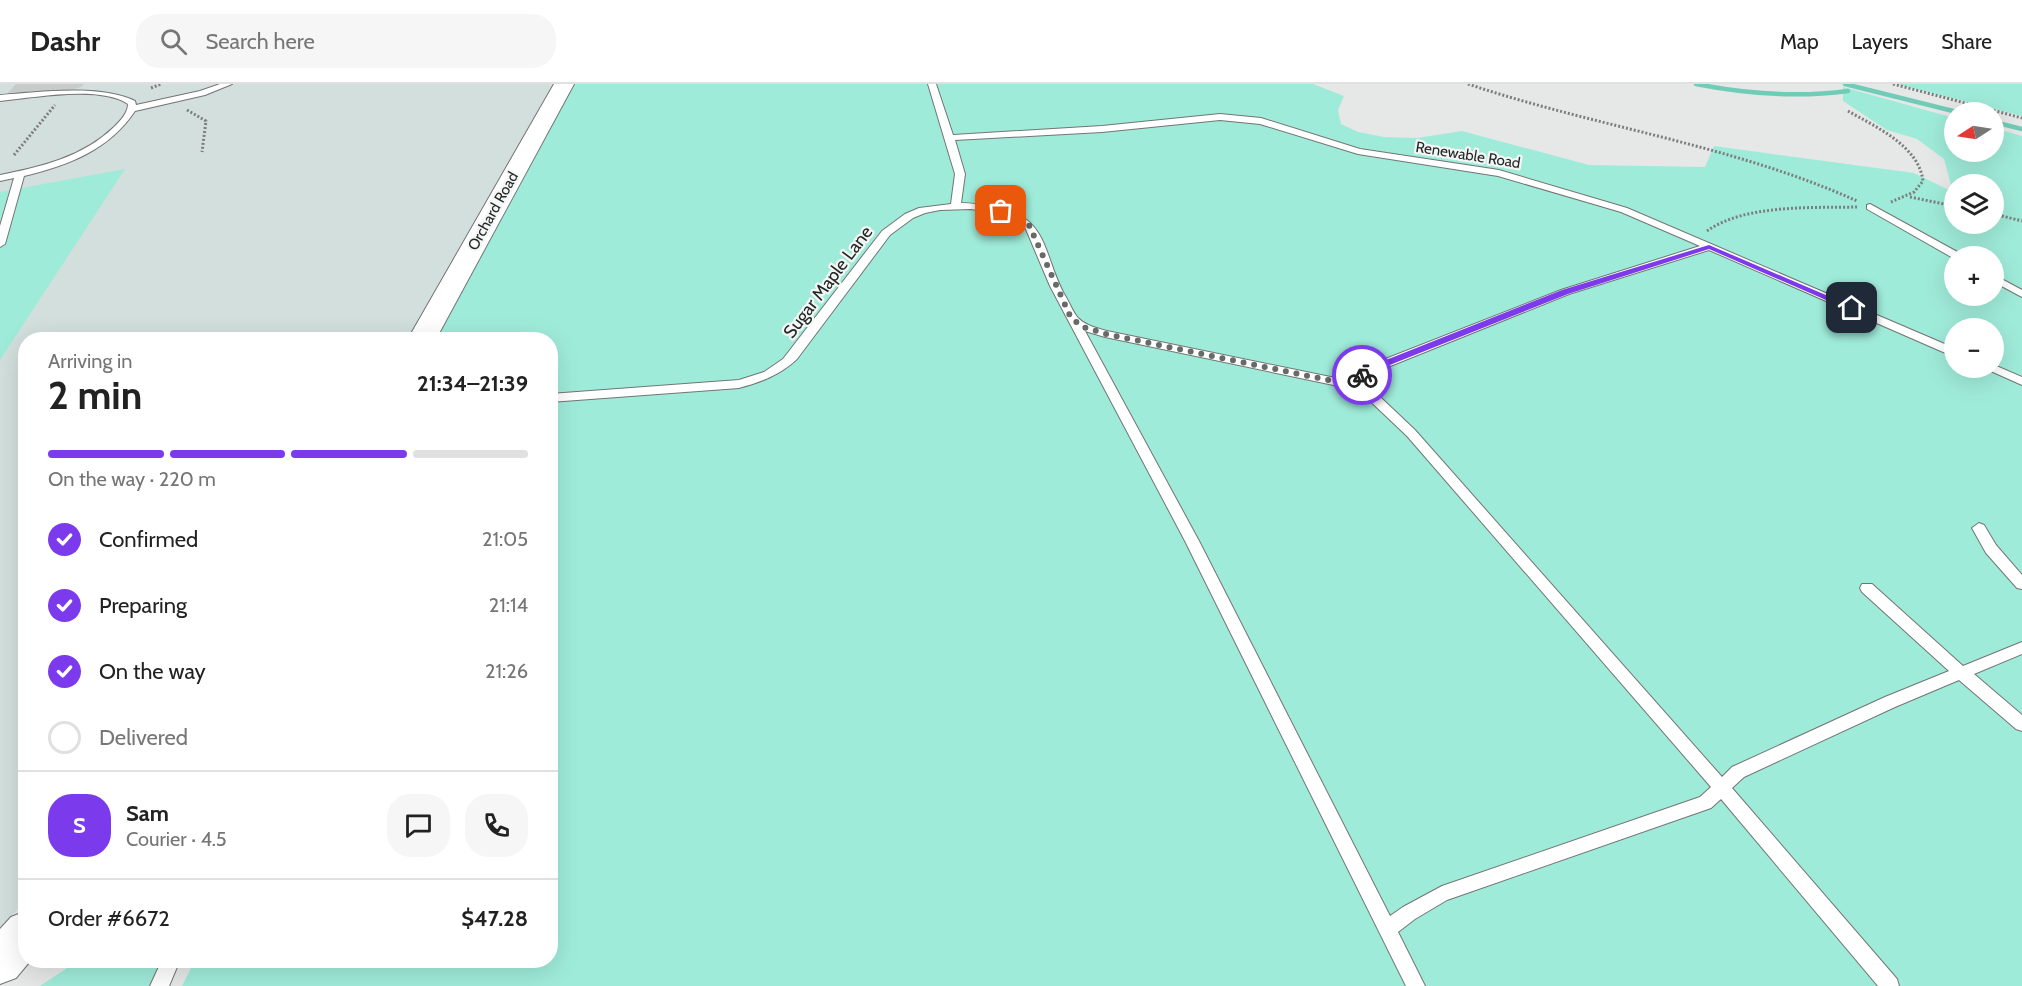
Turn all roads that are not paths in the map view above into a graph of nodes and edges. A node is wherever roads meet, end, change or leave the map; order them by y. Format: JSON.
{"nodes":[{"id":1,"x":228,"y":84,"type":"edge"},
{"id":2,"x":564,"y":84,"type":"edge"},
{"id":3,"x":932,"y":84,"type":"edge"},
{"id":4,"x":0,"y":98,"type":"edge"},
{"id":5,"x":132,"y":109,"type":"junction"},
{"id":6,"x":950,"y":138,"type":"junction"},
{"id":7,"x":20,"y":174,"type":"junction"},
{"id":8,"x":0,"y":178,"type":"edge"},
{"id":9,"x":956,"y":205,"type":"junction"},
{"id":10,"x":1870,"y":207,"type":"road end"},
{"id":11,"x":0,"y":244,"type":"edge"},
{"id":12,"x":1704,"y":245,"type":"junction"},
{"id":13,"x":1944,"y":249,"type":"edge"},
{"id":14,"x":2004,"y":284,"type":"edge"},
{"id":15,"x":2022,"y":294,"type":"edge"},
{"id":16,"x":1071,"y":318,"type":"junction"},
{"id":17,"x":426,"y":332,"type":"edge"},
{"id":18,"x":1944,"y":348,"type":"edge"},
{"id":19,"x":2004,"y":374,"type":"edge"},
{"id":20,"x":2022,"y":381,"type":"edge"},
{"id":21,"x":1352,"y":385,"type":"junction"},
{"id":22,"x":558,"y":397,"type":"edge"},
{"id":23,"x":1979,"y":528,"type":"dead end"},
{"id":24,"x":2022,"y":584,"type":"edge"},
{"id":25,"x":1867,"y":588,"type":"dead end"},
{"id":26,"x":2022,"y":648,"type":"edge"},
{"id":27,"x":1961,"y":673,"type":"junction"},
{"id":28,"x":2022,"y":723,"type":"edge"},
{"id":29,"x":1721,"y":787,"type":"junction"},
{"id":30,"x":1387,"y":930,"type":"junction"},
{"id":31,"x":18,"y":942,"type":"edge"},
{"id":32,"x":0,"y":962,"type":"edge"},
{"id":33,"x":167,"y":968,"type":"edge"},
{"id":34,"x":159,"y":986,"type":"edge"},
{"id":35,"x":1416,"y":986,"type":"edge"},
{"id":36,"x":1890,"y":986,"type":"edge"}],
"edges":[{"from":1,"to":5,"type":"lane"},
{"from":2,"to":17,"type":"street","name":"Orchard Road"},
{"from":3,"to":6,"type":"lane"},
{"from":4,"to":5,"type":"lane"},
{"from":5,"to":7,"type":"lane"},
{"from":6,"to":9,"type":"lane"},
{"from":6,"to":12,"type":"lane","name":"Renewable Road"},
{"from":7,"to":8,"type":"lane"},
{"from":7,"to":11,"type":"lane"},
{"from":9,"to":16,"type":"lane","name":"Sugar Maple Lane"},
{"from":9,"to":22,"type":"lane","name":"Sugar Maple Lane"},
{"from":10,"to":13,"type":"lane"},
{"from":12,"to":18,"type":"lane","name":"Renewable Road"},
{"from":12,"to":21,"type":"lane"},
{"from":14,"to":15,"type":"lane"},
{"from":16,"to":21,"type":"lane"},
{"from":16,"to":30,"type":"lane","name":"Sugar Maple Lane"},
{"from":19,"to":20,"type":"lane"},
{"from":21,"to":29,"type":"lane"},
{"from":23,"to":24,"type":"lane"},
{"from":25,"to":27,"type":"lane"},
{"from":26,"to":27,"type":"lane"},
{"from":27,"to":28,"type":"lane"},
{"from":27,"to":29,"type":"lane"},
{"from":29,"to":30,"type":"lane"},
{"from":29,"to":36,"type":"lane"},
{"from":30,"to":35,"type":"lane","name":"Sugar Maple Lane"},
{"from":31,"to":32,"type":"street"},
{"from":33,"to":34,"type":"lane"}]}
